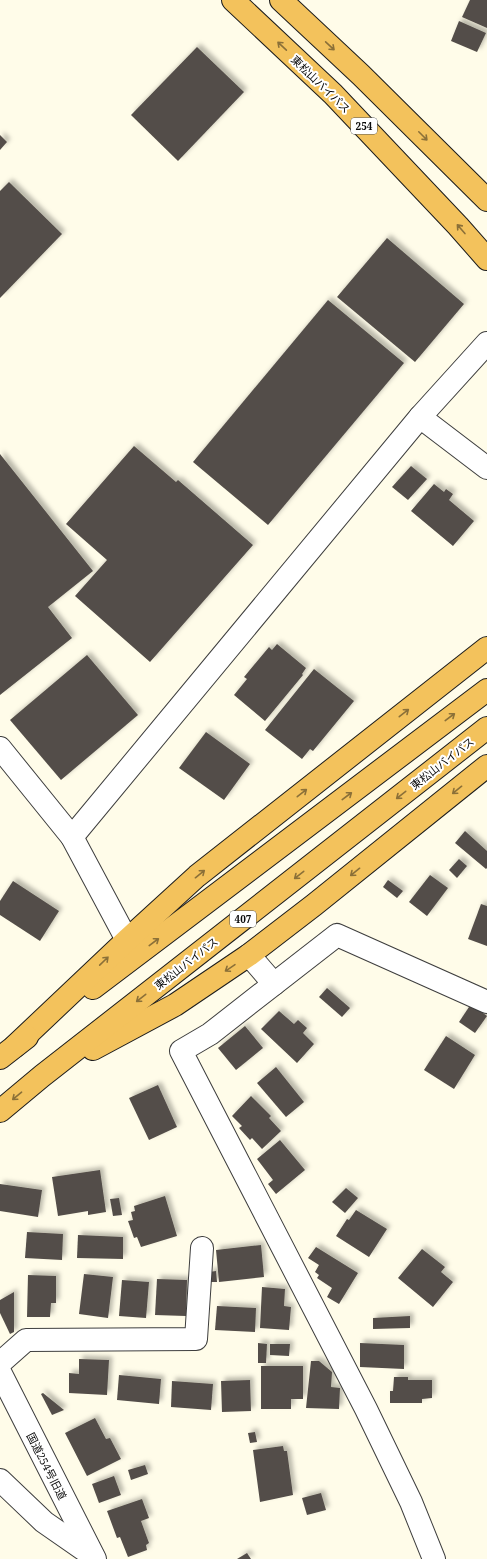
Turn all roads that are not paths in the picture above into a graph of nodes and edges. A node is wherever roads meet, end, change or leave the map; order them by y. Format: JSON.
{"nodes":[{"id":1,"x":233,"y":0,"type":"edge"},
{"id":2,"x":281,"y":0,"type":"edge"},
{"id":3,"x":487,"y":200,"type":"edge"},
{"id":4,"x":487,"y":259,"type":"edge"},
{"id":5,"x":487,"y":343,"type":"edge"},
{"id":6,"x":420,"y":417,"type":"junction"},
{"id":7,"x":487,"y":468,"type":"edge"},
{"id":8,"x":487,"y":648,"type":"edge"},
{"id":9,"x":487,"y":690,"type":"edge"},
{"id":10,"x":487,"y":728,"type":"edge"},
{"id":11,"x":0,"y":748,"type":"edge"},
{"id":12,"x":487,"y":766,"type":"edge"},
{"id":13,"x":72,"y":837,"type":"junction"},
{"id":14,"x":126,"y":940,"type":"junction"},
{"id":15,"x":249,"y":955,"type":"junction"},
{"id":16,"x":274,"y":984,"type":"junction"},
{"id":17,"x":487,"y":1002,"type":"edge"},
{"id":18,"x":8,"y":1052,"type":"edge"},
{"id":19,"x":42,"y":1076,"type":"junction"},
{"id":20,"x":0,"y":1111,"type":"edge"},
{"id":21,"x":202,"y":1248,"type":"dead end"},
{"id":22,"x":0,"y":1362,"type":"edge"},
{"id":23,"x":0,"y":1372,"type":"edge"},
{"id":24,"x":0,"y":1480,"type":"edge"},
{"id":25,"x":94,"y":1557,"type":"edge"},
{"id":26,"x":434,"y":1559,"type":"edge"}],
"edges":[{"from":4,"to":1,"type":"highway","name":"東松山バイパス","number":"254","one_way":true},
{"from":2,"to":3,"type":"highway","one_way":true},
{"from":5,"to":6,"type":"street"},
{"from":6,"to":7,"type":"street"},
{"from":6,"to":13,"type":"street"},
{"from":14,"to":8,"type":"highway","one_way":true},
{"from":18,"to":9,"type":"highway","one_way":true},
{"from":10,"to":19,"type":"highway","name":"東松山バイパス","number":"407","one_way":true},
{"from":11,"to":13,"type":"street"},
{"from":12,"to":15,"type":"highway","one_way":true},
{"from":13,"to":14,"type":"street"},
{"from":18,"to":14,"type":"highway","one_way":true},
{"from":15,"to":16,"type":"street"},
{"from":15,"to":19,"type":"highway","one_way":true},
{"from":16,"to":17,"type":"street"},
{"from":16,"to":26,"type":"street"},
{"from":19,"to":20,"type":"highway","name":"東松山バイパス","number":"407","one_way":true},
{"from":21,"to":22,"type":"street"},
{"from":23,"to":25,"type":"street","name":"国道254号旧道"},
{"from":24,"to":25,"type":"street"}]}
